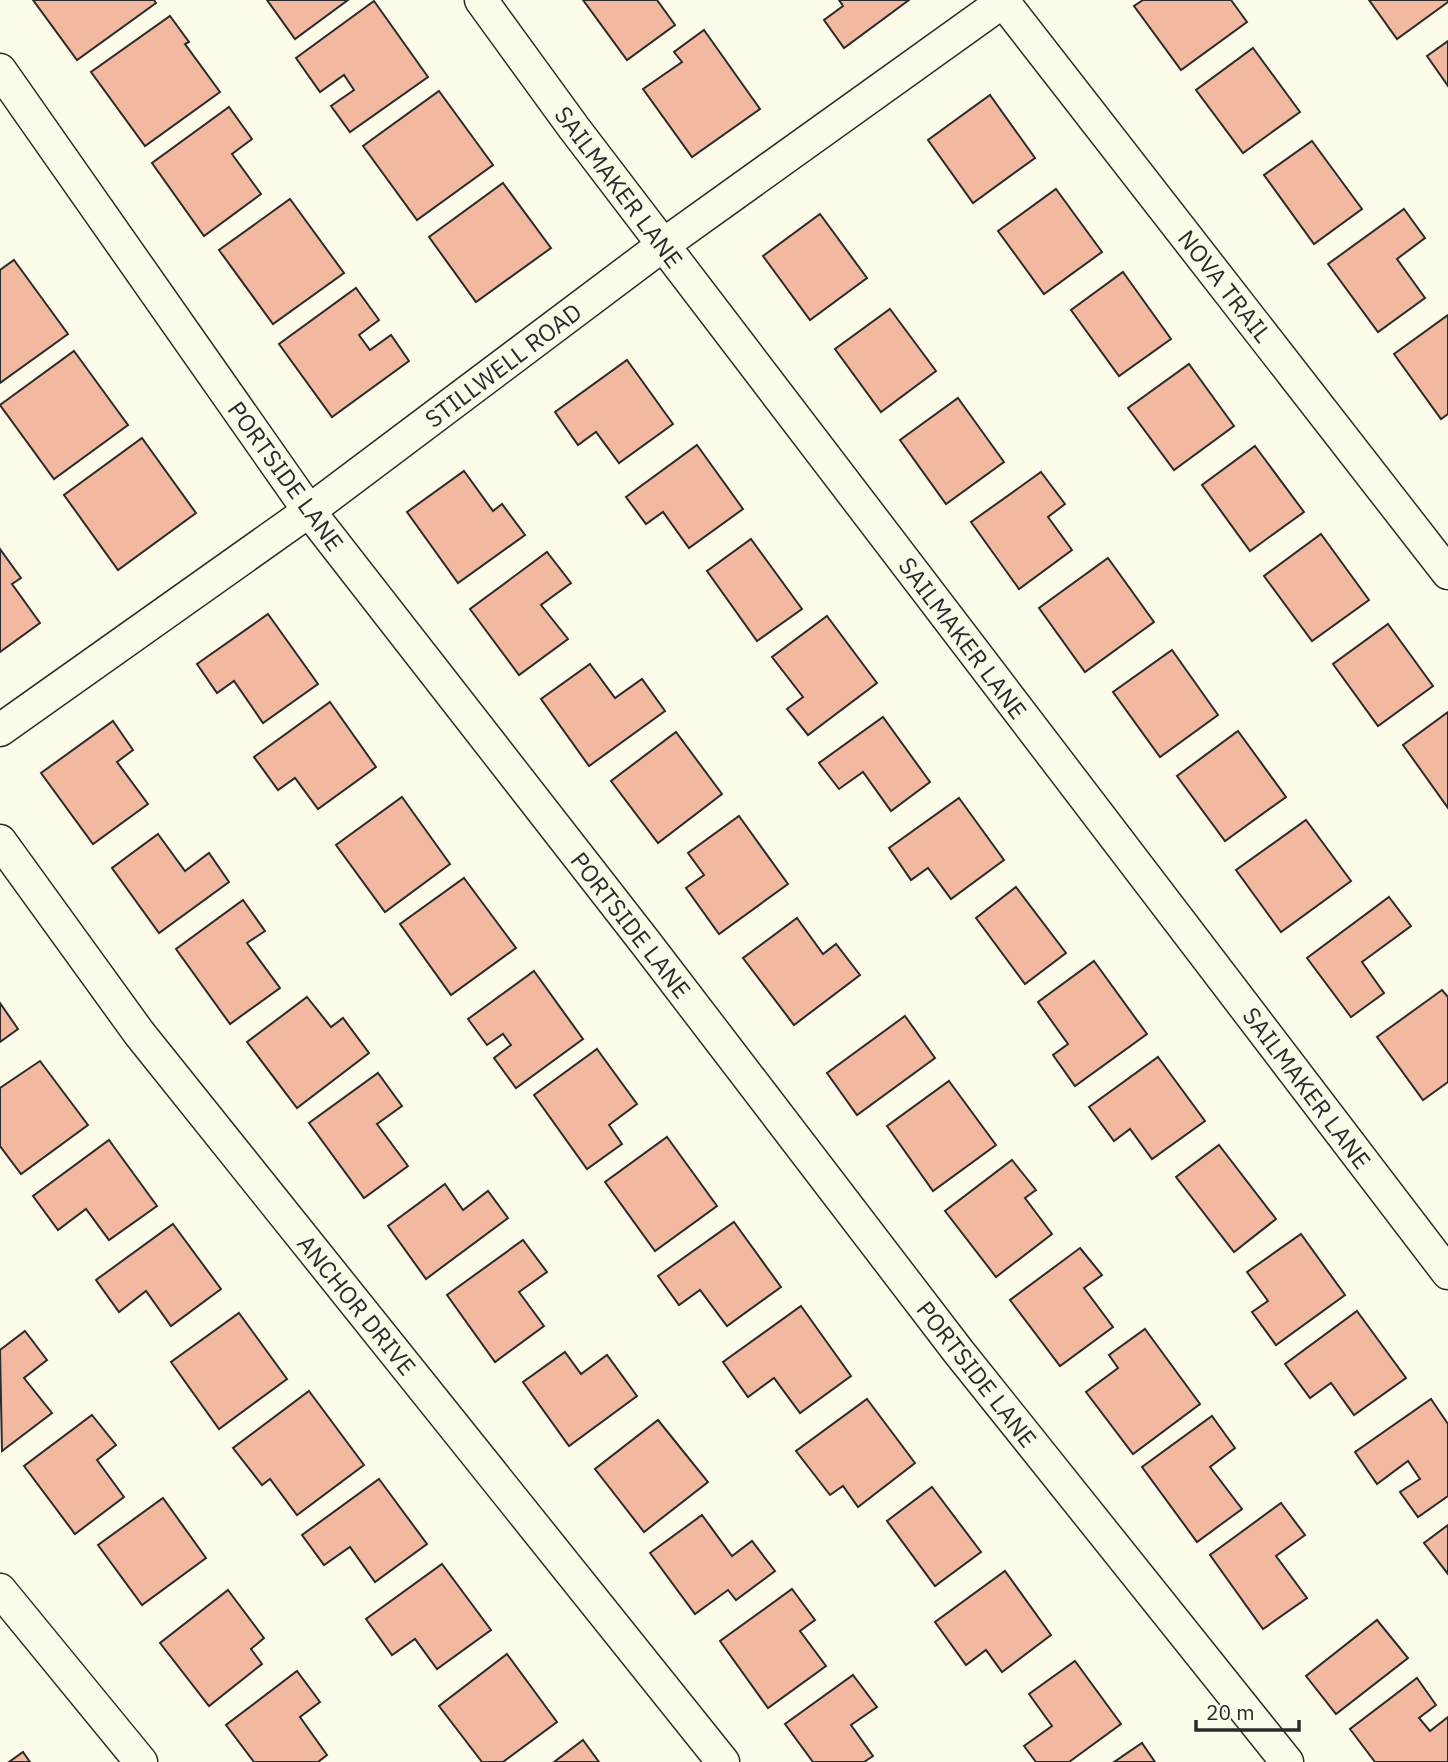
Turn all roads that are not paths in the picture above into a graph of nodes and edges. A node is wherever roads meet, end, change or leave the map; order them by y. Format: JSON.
{"nodes":[{"id":1,"x":481,"y":0,"type":"edge"},
{"id":2,"x":1003,"y":1,"type":"edge"},
{"id":3,"x":0,"y":70,"type":"edge"},
{"id":4,"x":663,"y":245,"type":"junction"},
{"id":5,"x":309,"y":511,"type":"junction"},
{"id":6,"x":1448,"y":573,"type":"edge"},
{"id":7,"x":0,"y":730,"type":"edge"},
{"id":8,"x":0,"y":841,"type":"edge"},
{"id":9,"x":1448,"y":1273,"type":"edge"},
{"id":10,"x":0,"y":1590,"type":"edge"},
{"id":11,"x":141,"y":1762,"type":"edge"},
{"id":12,"x":723,"y":1762,"type":"edge"},
{"id":13,"x":1287,"y":1762,"type":"edge"}],
"edges":[{"from":1,"to":4,"type":"street","name":"SAILMAKER LANE"},
{"from":2,"to":4,"type":"street","name":"STILLWELL ROAD"},
{"from":2,"to":6,"type":"street","name":"NOVA TRAIL"},
{"from":3,"to":5,"type":"street","name":"PORTSIDE LANE"},
{"from":4,"to":5,"type":"street","name":"STILLWELL ROAD"},
{"from":4,"to":9,"type":"street","name":"SAILMAKER LANE"},
{"from":5,"to":7,"type":"street","name":"STILLWELL ROAD"},
{"from":5,"to":13,"type":"street","name":"PORTSIDE LANE"},
{"from":8,"to":12,"type":"street","name":"ANCHOR DRIVE"},
{"from":10,"to":11,"type":"street"}]}
